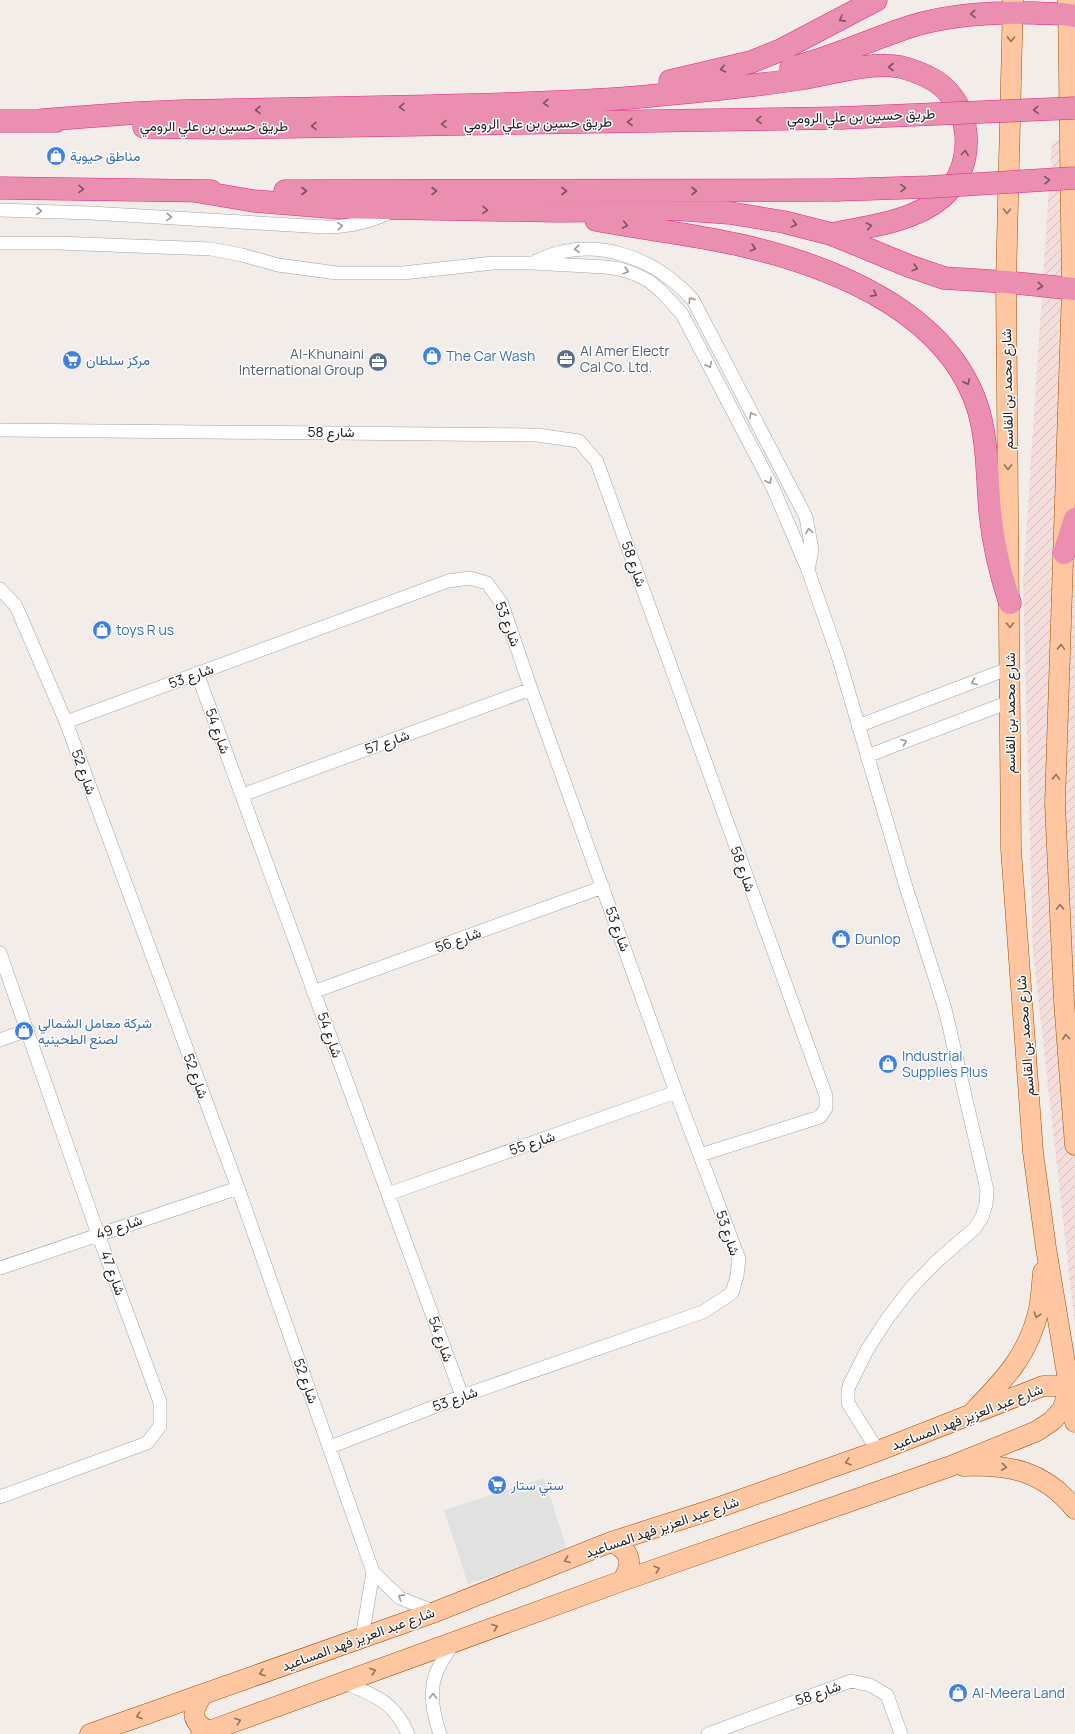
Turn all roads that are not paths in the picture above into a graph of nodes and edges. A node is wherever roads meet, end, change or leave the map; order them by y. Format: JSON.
{"nodes":[{"id":1,"x":876,"y":0,"type":"edge"},
{"id":2,"x":1012,"y":6,"type":"edge"},
{"id":3,"x":1070,"y":10,"type":"edge"},
{"id":4,"x":711,"y":89,"type":"junction"},
{"id":5,"x":568,"y":103,"type":"junction"},
{"id":6,"x":1075,"y":108,"type":"edge"},
{"id":7,"x":42,"y":120,"type":"junction"},
{"id":8,"x":0,"y":121,"type":"edge"},
{"id":9,"x":1075,"y":178,"type":"edge"},
{"id":10,"x":0,"y":188,"type":"edge"},
{"id":11,"x":195,"y":191,"type":"junction"},
{"id":12,"x":399,"y":208,"type":"junction"},
{"id":13,"x":0,"y":210,"type":"edge"},
{"id":14,"x":560,"y":211,"type":"junction"},
{"id":15,"x":831,"y":234,"type":"junction"},
{"id":16,"x":0,"y":243,"type":"edge"},
{"id":17,"x":532,"y":263,"type":"junction"},
{"id":18,"x":1006,"y":282,"type":"junction"},
{"id":19,"x":1074,"y":289,"type":"edge"},
{"id":20,"x":0,"y":430,"type":"edge"},
{"id":21,"x":1075,"y":519,"type":"edge"},
{"id":22,"x":1064,"y":553,"type":"junction"},
{"id":23,"x":808,"y":570,"type":"junction"},
{"id":24,"x":0,"y":589,"type":"edge"},
{"id":25,"x":1010,"y":603,"type":"junction"},
{"id":26,"x":1010,"y":668,"type":"junction"},
{"id":27,"x":197,"y":673,"type":"junction"},
{"id":28,"x":531,"y":689,"type":"junction"},
{"id":29,"x":1009,"y":702,"type":"junction"},
{"id":30,"x":66,"y":722,"type":"junction"},
{"id":31,"x":858,"y":726,"type":"junction"},
{"id":32,"x":868,"y":756,"type":"junction"},
{"id":33,"x":242,"y":795,"type":"junction"},
{"id":34,"x":603,"y":887,"type":"junction"},
{"id":35,"x":0,"y":953,"type":"edge"},
{"id":36,"x":314,"y":992,"type":"junction"},
{"id":37,"x":28,"y":1030,"type":"junction"},
{"id":38,"x":0,"y":1040,"type":"edge"},
{"id":39,"x":676,"y":1092,"type":"junction"},
{"id":40,"x":1075,"y":1145,"type":"edge"},
{"id":41,"x":700,"y":1155,"type":"junction"},
{"id":42,"x":238,"y":1188,"type":"junction"},
{"id":43,"x":388,"y":1194,"type":"junction"},
{"id":44,"x":98,"y":1234,"type":"junction"},
{"id":45,"x":1046,"y":1248,"type":"junction"},
{"id":46,"x":0,"y":1268,"type":"edge"},
{"id":47,"x":1073,"y":1388,"type":"edge"},
{"id":48,"x":462,"y":1396,"type":"junction"},
{"id":49,"x":968,"y":1417,"type":"junction"},
{"id":50,"x":1075,"y":1422,"type":"edge"},
{"id":51,"x":330,"y":1447,"type":"junction"},
{"id":52,"x":878,"y":1451,"type":"junction"},
{"id":53,"x":951,"y":1466,"type":"junction"},
{"id":54,"x":0,"y":1497,"type":"edge"},
{"id":55,"x":1075,"y":1509,"type":"edge"},
{"id":56,"x":612,"y":1542,"type":"junction"},
{"id":57,"x":373,"y":1572,"type":"junction"},
{"id":58,"x":622,"y":1581,"type":"junction"},
{"id":59,"x":435,"y":1612,"type":"junction"},
{"id":60,"x":362,"y":1638,"type":"junction"},
{"id":61,"x":454,"y":1642,"type":"junction"},
{"id":62,"x":343,"y":1682,"type":"junction"},
{"id":63,"x":203,"y":1694,"type":"junction"},
{"id":64,"x":205,"y":1732,"type":"edge"},
{"id":65,"x":90,"y":1734,"type":"edge"},
{"id":66,"x":408,"y":1734,"type":"edge"},
{"id":67,"x":440,"y":1734,"type":"edge"},
{"id":68,"x":708,"y":1734,"type":"edge"},
{"id":69,"x":901,"y":1734,"type":"edge"}],
"edges":[{"from":1,"to":5,"type":"highway","one_way":true},
{"from":2,"to":3,"type":"highway"},
{"from":2,"to":4,"type":"highway","one_way":true},
{"from":2,"to":18,"type":"main road","name":"شارع محمد بن القاسم","one_way":true},
{"from":3,"to":19,"type":"main road"},
{"from":4,"to":5,"type":"highway"},
{"from":15,"to":4,"type":"highway","one_way":true},
{"from":5,"to":7,"type":"highway","one_way":true},
{"from":6,"to":7,"type":"highway","name":"طريق حسين بن علي الرومي","one_way":true,"bridge":true},
{"from":7,"to":8,"type":"highway","name":"طريق حسين بن علي الرومي"},
{"from":11,"to":9,"type":"highway","one_way":true,"bridge":true},
{"from":10,"to":11,"type":"highway","one_way":true},
{"from":11,"to":12,"type":"highway"},
{"from":13,"to":12,"type":"street","one_way":true},
{"from":12,"to":14,"type":"highway","one_way":true},
{"from":14,"to":15,"type":"highway","one_way":true},
{"from":14,"to":25,"type":"highway","one_way":true},
{"from":15,"to":18,"type":"highway","one_way":true},
{"from":16,"to":17,"type":"street"},
{"from":17,"to":23,"type":"street","one_way":true},
{"from":23,"to":17,"type":"street","one_way":true},
{"from":18,"to":19,"type":"highway","one_way":true},
{"from":18,"to":25,"type":"main road","name":"شارع محمد بن القاسم","one_way":true},
{"from":19,"to":22,"type":"main road"},
{"from":20,"to":41,"type":"street","name":"شارع 58"},
{"from":21,"to":22,"type":"highway"},
{"from":40,"to":22,"type":"main road","one_way":true},
{"from":23,"to":31,"type":"street"},
{"from":24,"to":30,"type":"street","name":"شارع 52"},
{"from":25,"to":26,"type":"main road","name":"شارع محمد بن القاسم","one_way":true},
{"from":26,"to":29,"type":"main road","name":"شارع محمد بن القاسم"},
{"from":26,"to":31,"type":"street","one_way":true},
{"from":27,"to":28,"type":"street","name":"شارع 53"},
{"from":27,"to":30,"type":"street","name":"شارع 53"},
{"from":27,"to":33,"type":"street","name":"شارع 54"},
{"from":28,"to":33,"type":"street","name":"شارع 57"},
{"from":28,"to":34,"type":"street","name":"شارع 53"},
{"from":32,"to":29,"type":"street","one_way":true},
{"from":29,"to":45,"type":"main road","name":"شارع محمد بن القاسم"},
{"from":30,"to":42,"type":"street","name":"شارع 52"},
{"from":31,"to":32,"type":"street"},
{"from":32,"to":52,"type":"street"},
{"from":33,"to":36,"type":"street","name":"شارع 54"},
{"from":34,"to":36,"type":"street","name":"شارع 56"},
{"from":34,"to":39,"type":"street","name":"شارع 53"},
{"from":35,"to":37,"type":"street","name":"شارع 47"},
{"from":36,"to":43,"type":"street","name":"شارع 54"},
{"from":37,"to":38,"type":"street"},
{"from":37,"to":44,"type":"street","name":"شارع 47"},
{"from":39,"to":41,"type":"street","name":"شارع 53"},
{"from":39,"to":43,"type":"street","name":"شارع 55"},
{"from":41,"to":48,"type":"street","name":"شارع 53"},
{"from":42,"to":44,"type":"street","name":"شارع 49"},
{"from":42,"to":51,"type":"street","name":"شارع 52"},
{"from":43,"to":48,"type":"street","name":"شارع 54"},
{"from":44,"to":46,"type":"street","name":"شارع 49"},
{"from":44,"to":54,"type":"street","name":"شارع 47"},
{"from":45,"to":47,"type":"main road","name":"شارع محمد بن القاسم"},
{"from":45,"to":49,"type":"main road","one_way":true},
{"from":47,"to":49,"type":"main road","name":"شارع عبد العزيز فهد المساعيد"},
{"from":47,"to":50,"type":"main road","name":"شارع محمد بن القاسم"},
{"from":47,"to":53,"type":"main road","name":"شارع عبد العزيز فهد المساعيد"},
{"from":48,"to":51,"type":"street","name":"شارع 53"},
{"from":49,"to":52,"type":"main road","name":"شارع عبد العزيز فهد المساعيد"},
{"from":51,"to":57,"type":"street","name":"شارع 52"},
{"from":52,"to":56,"type":"main road","name":"شارع عبد العزيز فهد المساعيد","one_way":true},
{"from":53,"to":55,"type":"main road","one_way":true},
{"from":58,"to":53,"type":"main road","name":"شارع عبد العزيز فهد المساعيد","one_way":true},
{"from":56,"to":58,"type":"main road"},
{"from":56,"to":59,"type":"main road","name":"شارع عبد العزيز فهد المساعيد","one_way":true},
{"from":59,"to":57,"type":"street","name":"شارع 52","one_way":true},
{"from":57,"to":60,"type":"street"},
{"from":61,"to":58,"type":"main road","name":"شارع عبد العزيز فهد المساعيد","one_way":true},
{"from":59,"to":60,"type":"main road","name":"شارع عبد العزيز فهد المساعيد"},
{"from":60,"to":63,"type":"main road","name":"شارع عبد العزيز فهد المساعيد","one_way":true},
{"from":62,"to":61,"type":"main road","name":"شارع عبد العزيز فهد المساعيد","one_way":true},
{"from":67,"to":61,"type":"street","one_way":true},
{"from":64,"to":62,"type":"main road","name":"شارع عبد العزيز فهد المساعيد","one_way":true},
{"from":62,"to":66,"type":"street"},
{"from":63,"to":64,"type":"main road"},
{"from":63,"to":65,"type":"main road","name":"شارع عبد العزيز فهد المساعيد","one_way":true},
{"from":68,"to":69,"type":"street","name":"شارع 58"}]}
